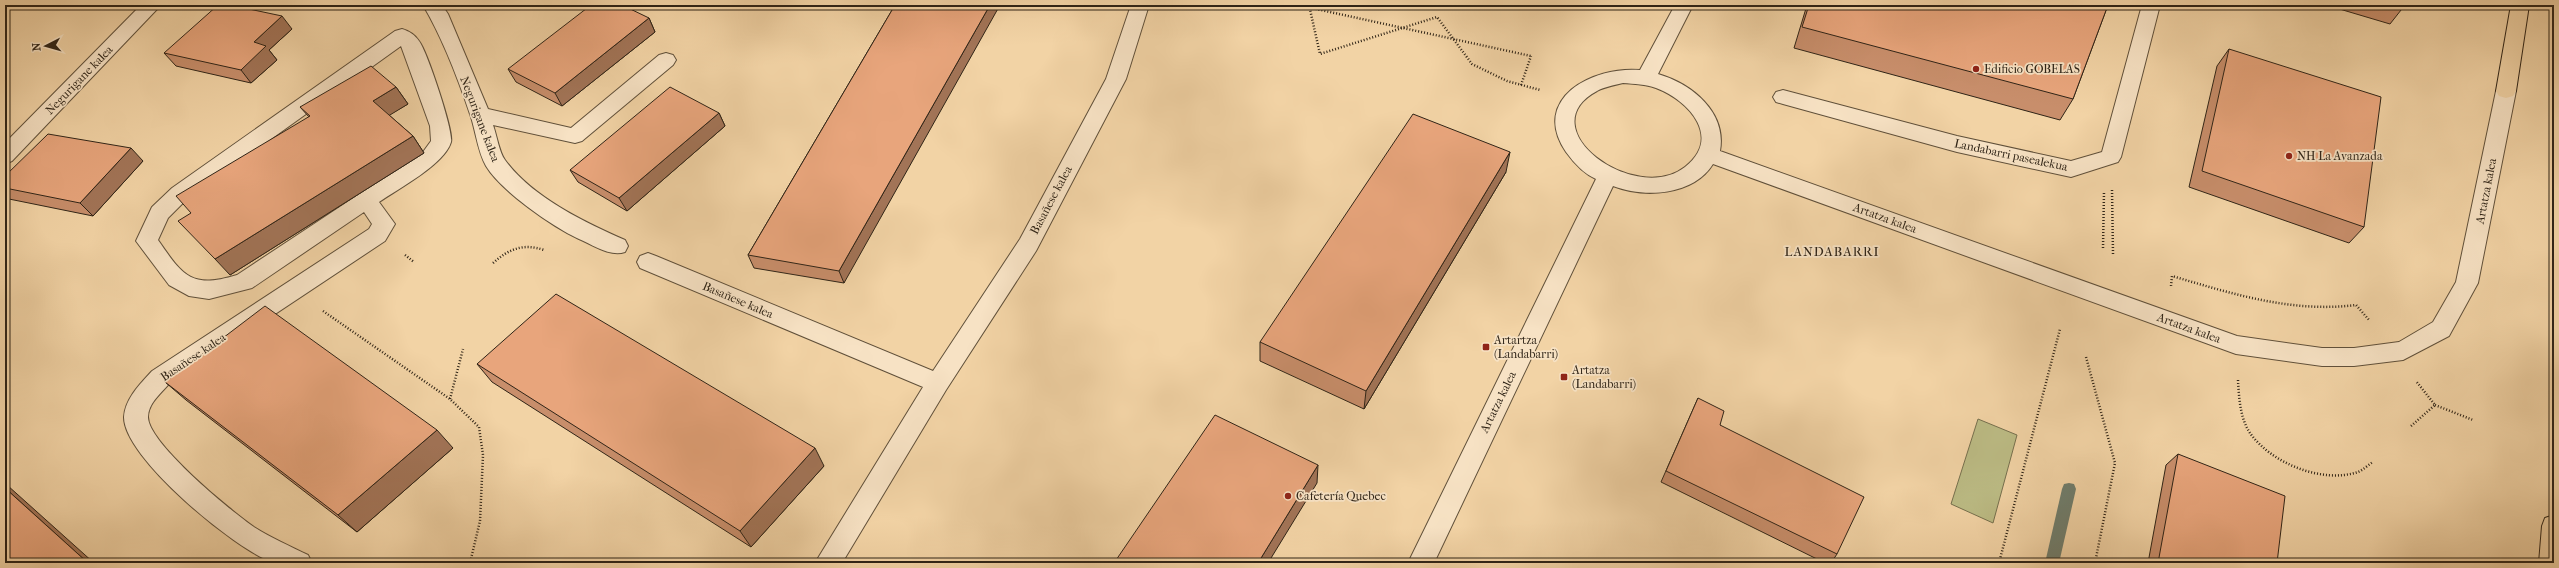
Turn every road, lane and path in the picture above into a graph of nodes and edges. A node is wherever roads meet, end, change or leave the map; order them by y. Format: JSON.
{"nodes":[{"id":1,"x":152,"y":5,"type":"edge"},
{"id":2,"x":432,"y":5,"type":"edge"},
{"id":3,"x":1140,"y":5,"type":"edge"},
{"id":4,"x":1298,"y":5,"type":"edge"},
{"id":5,"x":1309,"y":5,"type":"edge"},
{"id":6,"x":1684,"y":5,"type":"edge"},
{"id":7,"x":2152,"y":5,"type":"edge"},
{"id":8,"x":2520,"y":5,"type":"edge"},
{"id":9,"x":666,"y":60,"type":"dead end"},
{"id":10,"x":1646,"y":78,"type":"junction"},
{"id":11,"x":1521,"y":85,"type":"junction"},
{"id":12,"x":2506,"y":91,"type":"joint"},
{"id":13,"x":1783,"y":96,"type":"dead end"},
{"id":14,"x":1572,"y":98,"type":"junction"},
{"id":15,"x":480,"y":115,"type":"junction"},
{"id":16,"x":1710,"y":155,"type":"junction"},
{"id":17,"x":5,"y":156,"type":"edge"},
{"id":18,"x":2111,"y":157,"type":"junction"},
{"id":19,"x":1607,"y":177,"type":"junction"},
{"id":20,"x":2104,"y":192,"type":"dead end"},
{"id":21,"x":367,"y":201,"type":"junction"},
{"id":22,"x":617,"y":246,"type":"dead end"},
{"id":23,"x":540,"y":248,"type":"dead end"},
{"id":24,"x":2103,"y":248,"type":"dead end"},
{"id":25,"x":2113,"y":254,"type":"dead end"},
{"id":26,"x":648,"y":262,"type":"dead end"},
{"id":27,"x":493,"y":263,"type":"dead end"},
{"id":28,"x":292,"y":291,"type":"junction"},
{"id":29,"x":2166,"y":320,"type":"junction"},
{"id":30,"x":2371,"y":322,"type":"dead end"},
{"id":31,"x":2060,"y":329,"type":"dead end"},
{"id":32,"x":2236,"y":345,"type":"junction"},
{"id":33,"x":463,"y":349,"type":"dead end"},
{"id":34,"x":2086,"y":358,"type":"dead end"},
{"id":35,"x":2411,"y":375,"type":"dead end"},
{"id":36,"x":938,"y":383,"type":"junction"},
{"id":37,"x":450,"y":399,"type":"junction"},
{"id":38,"x":2435,"y":405,"type":"junction"},
{"id":39,"x":2473,"y":420,"type":"dead end"},
{"id":40,"x":2411,"y":426,"type":"dead end"},
{"id":41,"x":2373,"y":462,"type":"dead end"},
{"id":42,"x":2554,"y":526,"type":"edge"},
{"id":43,"x":299,"y":563,"type":"edge"},
{"id":44,"x":470,"y":563,"type":"edge"},
{"id":45,"x":828,"y":563,"type":"edge"},
{"id":46,"x":1421,"y":563,"type":"edge"},
{"id":47,"x":1999,"y":563,"type":"edge"},
{"id":48,"x":2095,"y":563,"type":"edge"},
{"id":49,"x":2552,"y":563,"type":"edge"}],
"edges":[{"from":1,"to":17,"type":"street","name":"Negurigane kalea"},
{"from":2,"to":15,"type":"street","name":"Negurigane kalea"},
{"from":3,"to":36,"type":"street","name":"Basañese kalea"},
{"from":4,"to":11,"type":"path","bridge":true},
{"from":5,"to":11,"type":"path"},
{"from":6,"to":10,"type":"street"},
{"from":7,"to":18,"type":"street"},
{"from":8,"to":12,"type":"highway"},
{"from":9,"to":15,"type":"street"},
{"from":10,"to":14,"type":"street"},
{"from":10,"to":16,"type":"street"},
{"from":11,"to":14,"type":"path"},
{"from":12,"to":32,"type":"street","name":"Artatza kalea"},
{"from":13,"to":18,"type":"street","name":"Landabarri pasealekua"},
{"from":14,"to":19,"type":"street"},
{"from":15,"to":22,"type":"street","name":"Negurigane kalea"},
{"from":16,"to":19,"type":"street"},
{"from":16,"to":29,"type":"street","name":"Artatza kalea"},
{"from":18,"to":25,"type":"path"},
{"from":19,"to":46,"type":"street","name":"Artatza kalea"},
{"from":20,"to":24,"type":"path"},
{"from":21,"to":21,"type":"street"},
{"from":21,"to":28,"type":"street","name":"Basañese kalea"},
{"from":23,"to":27,"type":"path"},
{"from":26,"to":36,"type":"street","name":"Basañese kalea"},
{"from":28,"to":37,"type":"path"},
{"from":28,"to":43,"type":"street","name":"Basañese kalea"},
{"from":29,"to":30,"type":"path"},
{"from":29,"to":32,"type":"street","name":"Artatza kalea"},
{"from":31,"to":47,"type":"path"},
{"from":32,"to":41,"type":"path"},
{"from":33,"to":37,"type":"path"},
{"from":34,"to":48,"type":"path"},
{"from":35,"to":38,"type":"path"},
{"from":36,"to":45,"type":"street","name":"Basañese kalea"},
{"from":37,"to":44,"type":"path"},
{"from":38,"to":39,"type":"path"},
{"from":38,"to":40,"type":"path"},
{"from":42,"to":49,"type":"highway"}]}
